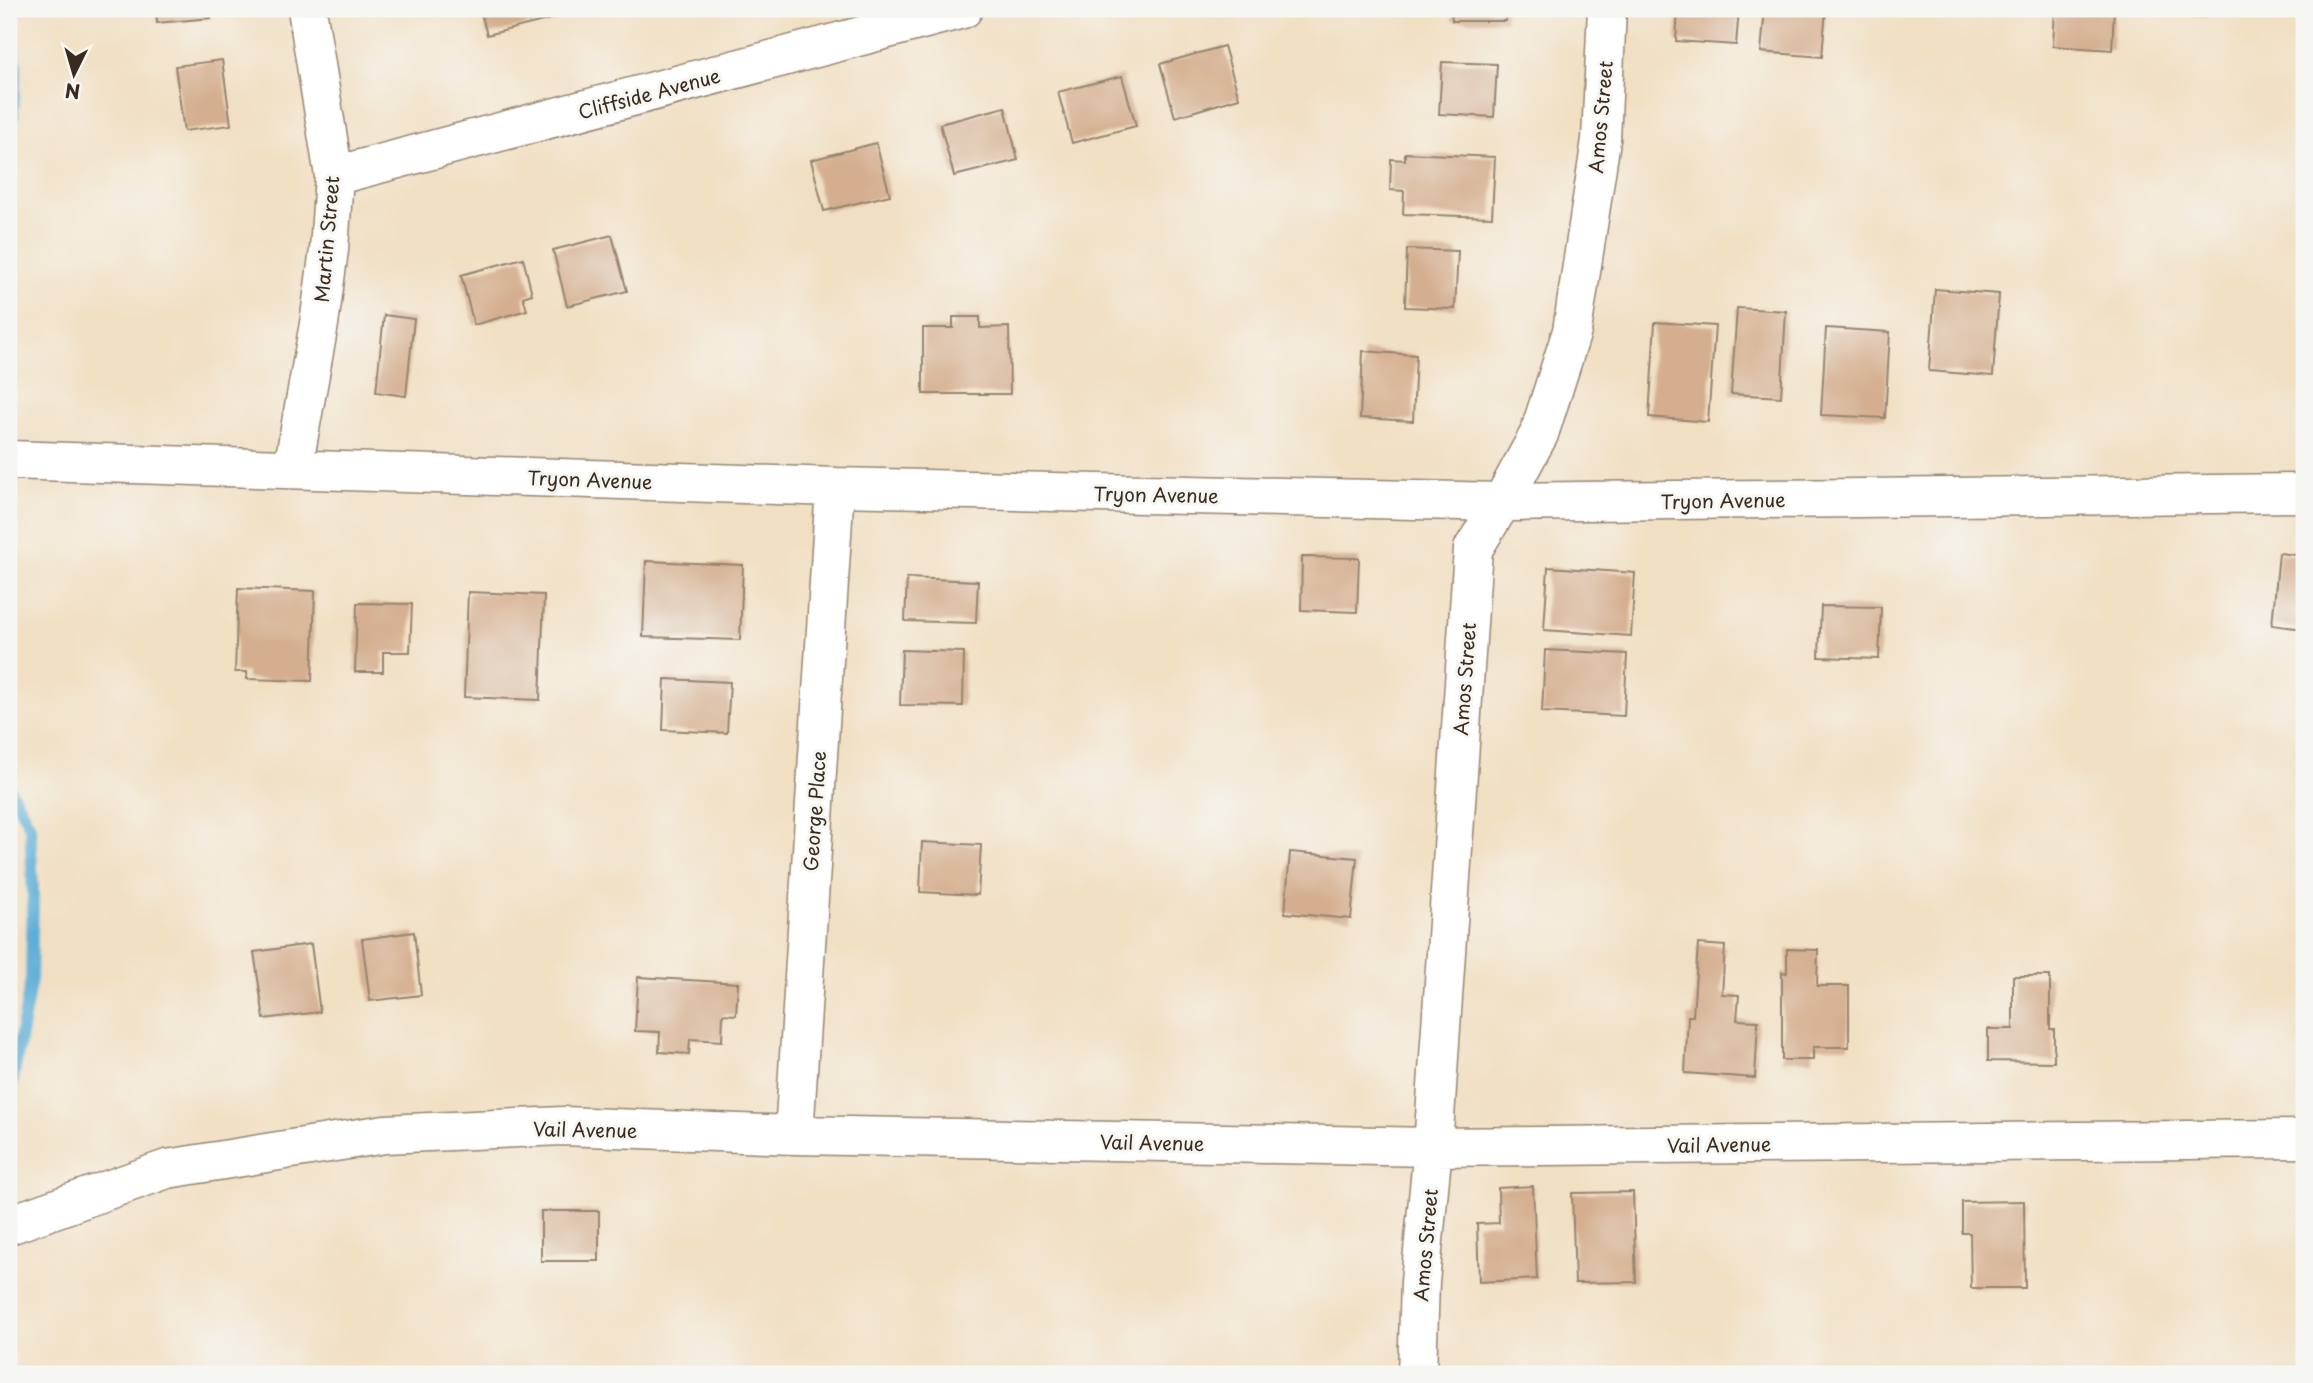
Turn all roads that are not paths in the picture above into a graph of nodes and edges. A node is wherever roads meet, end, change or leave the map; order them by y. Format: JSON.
{"nodes":[{"id":1,"x":307,"y":9,"type":"edge"},
{"id":2,"x":963,"y":9,"type":"edge"},
{"id":3,"x":1608,"y":9,"type":"edge"},
{"id":4,"x":334,"y":176,"type":"junction"},
{"id":5,"x":9,"y":460,"type":"edge"},
{"id":6,"x":293,"y":468,"type":"junction"},
{"id":7,"x":835,"y":487,"type":"junction"},
{"id":8,"x":2304,"y":493,"type":"edge"},
{"id":9,"x":1502,"y":502,"type":"junction"},
{"id":10,"x":794,"y":1135,"type":"junction"},
{"id":11,"x":2304,"y":1139,"type":"edge"},
{"id":12,"x":1433,"y":1147,"type":"junction"},
{"id":13,"x":10,"y":1223,"type":"edge"},
{"id":14,"x":1417,"y":1374,"type":"edge"}],
"edges":[{"from":1,"to":4,"type":"street","name":"Martin Street"},
{"from":2,"to":4,"type":"street","name":"Cliffside Avenue"},
{"from":3,"to":9,"type":"street","name":"Amos Street"},
{"from":4,"to":6,"type":"street","name":"Martin Street"},
{"from":5,"to":6,"type":"street","name":"Tryon Avenue"},
{"from":6,"to":7,"type":"street","name":"Tryon Avenue"},
{"from":7,"to":9,"type":"street","name":"Tryon Avenue"},
{"from":7,"to":10,"type":"street","name":"George Place"},
{"from":8,"to":9,"type":"street","name":"Tryon Avenue"},
{"from":9,"to":12,"type":"street","name":"Amos Street"},
{"from":10,"to":12,"type":"street","name":"Vail Avenue"},
{"from":10,"to":13,"type":"street","name":"Vail Avenue"},
{"from":11,"to":12,"type":"street","name":"Vail Avenue"},
{"from":12,"to":14,"type":"street","name":"Amos Street"}]}
